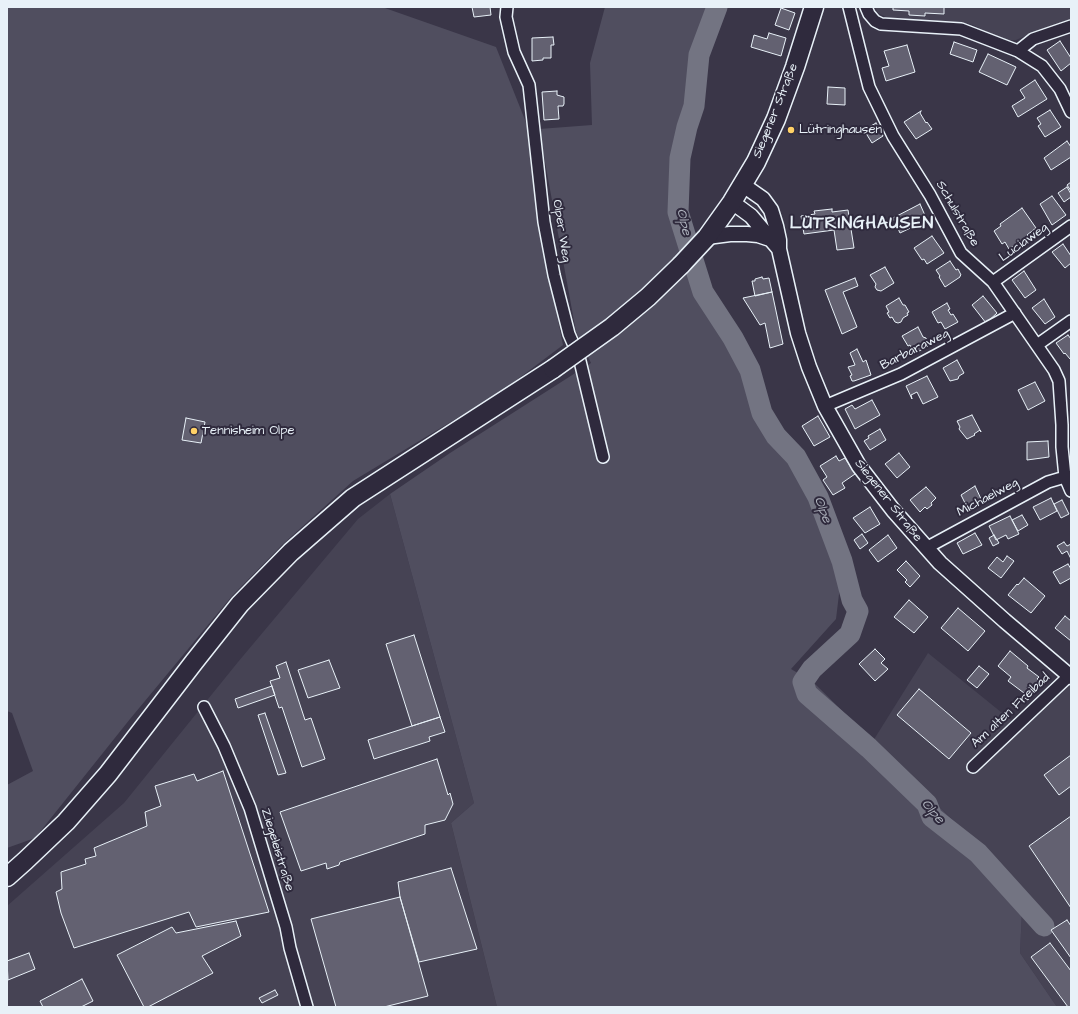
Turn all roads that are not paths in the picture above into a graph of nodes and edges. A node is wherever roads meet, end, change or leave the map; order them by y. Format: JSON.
{"nodes":[{"id":1,"x":507,"y":7,"type":"edge"},
{"id":2,"x":814,"y":7,"type":"edge"},
{"id":3,"x":849,"y":7,"type":"edge"},
{"id":4,"x":866,"y":7,"type":"edge"},
{"id":5,"x":1071,"y":26,"type":"edge"},
{"id":6,"x":1018,"y":51,"type":"junction"},
{"id":7,"x":1071,"y":112,"type":"edge"},
{"id":8,"x":743,"y":185,"type":"junction"},
{"id":9,"x":732,"y":202,"type":"junction"},
{"id":10,"x":1071,"y":226,"type":"edge"},
{"id":11,"x":707,"y":237,"type":"junction"},
{"id":12,"x":775,"y":244,"type":"junction"},
{"id":13,"x":993,"y":282,"type":"junction"},
{"id":14,"x":1015,"y":313,"type":"junction"},
{"id":15,"x":1071,"y":321,"type":"edge"},
{"id":16,"x":1037,"y":345,"type":"junction"},
{"id":17,"x":825,"y":406,"type":"junction"},
{"id":18,"x":1067,"y":422,"type":"edge"},
{"id":19,"x":604,"y":458,"type":"dead end"},
{"id":20,"x":1065,"y":477,"type":"junction"},
{"id":21,"x":1071,"y":491,"type":"edge"},
{"id":22,"x":926,"y":548,"type":"junction"},
{"id":23,"x":1070,"y":677,"type":"edge"},
{"id":24,"x":204,"y":707,"type":"dead end"},
{"id":25,"x":973,"y":767,"type":"dead end"},
{"id":26,"x":7,"y":877,"type":"edge"},
{"id":27,"x":307,"y":1007,"type":"edge"}],
"edges":[{"from":1,"to":19,"type":"street","name":"Olper Weg"},
{"from":2,"to":8,"type":"main road","name":"Siegener Straße"},
{"from":3,"to":13,"type":"street","name":"Schulstraße"},
{"from":4,"to":6,"type":"street"},
{"from":5,"to":6,"type":"street"},
{"from":6,"to":7,"type":"street"},
{"from":8,"to":9,"type":"main road"},
{"from":8,"to":12,"type":"street","name":"Siegener Straße"},
{"from":9,"to":11,"type":"main road"},
{"from":9,"to":12,"type":"street","name":"Siegener Straße"},
{"from":10,"to":13,"type":"street","name":"Luciaweg"},
{"from":11,"to":12,"type":"street"},
{"from":11,"to":26,"type":"main road","bridge":true},
{"from":12,"to":17,"type":"street","name":"Siegener Straße"},
{"from":13,"to":14,"type":"street","name":"Schulstraße"},
{"from":14,"to":16,"type":"street","name":"Schulstraße"},
{"from":14,"to":17,"type":"street","name":"Barbaraweg"},
{"from":15,"to":16,"type":"street"},
{"from":16,"to":18,"type":"street","name":"Schulstraße"},
{"from":17,"to":22,"type":"street","name":"Siegener Straße"},
{"from":18,"to":20,"type":"street","name":"Schulstraße"},
{"from":20,"to":21,"type":"street","name":"Schulstraße"},
{"from":20,"to":22,"type":"street","name":"Michaelweg"},
{"from":22,"to":23,"type":"street","name":"Siegener Straße"},
{"from":23,"to":25,"type":"street","name":"Am alten Freibad"},
{"from":24,"to":27,"type":"street","name":"Ziegeleistraße"}]}
